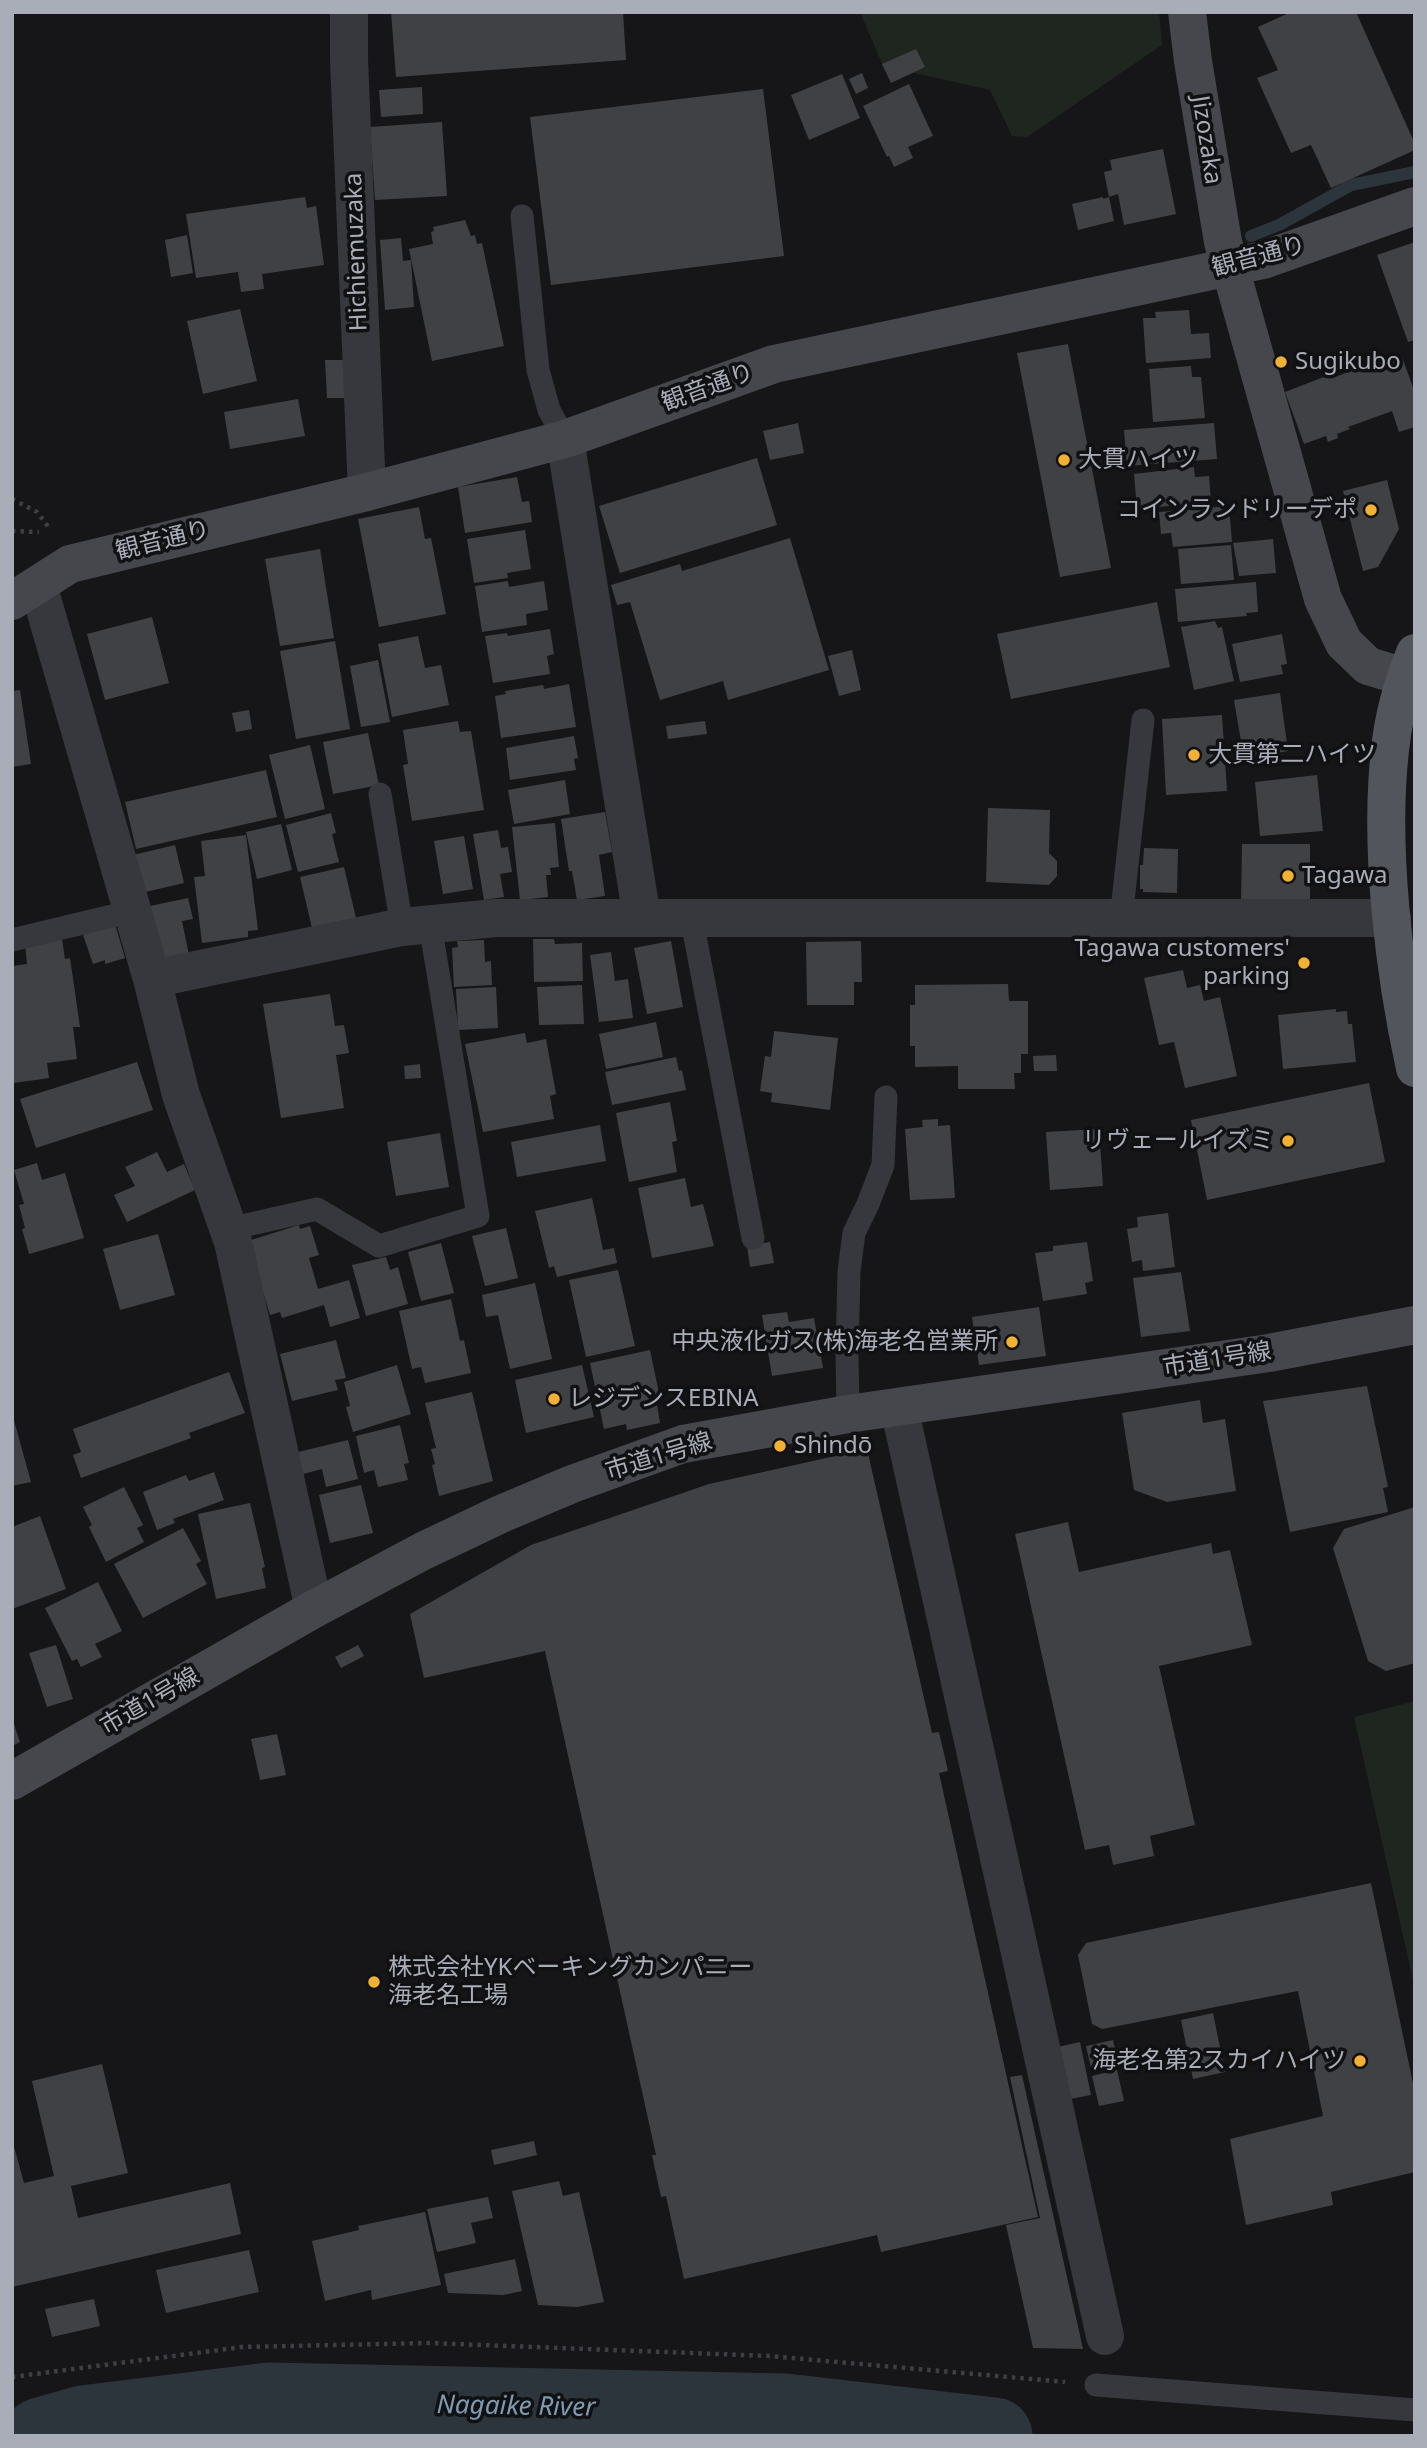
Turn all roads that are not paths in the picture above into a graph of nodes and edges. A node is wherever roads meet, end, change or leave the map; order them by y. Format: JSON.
{"nodes":[{"id":1,"x":349,"y":12,"type":"edge"},
{"id":2,"x":1187,"y":12,"type":"edge"},
{"id":3,"x":1415,"y":206,"type":"edge"},
{"id":4,"x":522,"y":216,"type":"dead end"},
{"id":5,"x":1230,"y":267,"type":"junction"},
{"id":6,"x":565,"y":439,"type":"junction"},
{"id":7,"x":367,"y":492,"type":"junction"},
{"id":8,"x":25,"y":593,"type":"edge"},
{"id":9,"x":1410,"y":665,"type":"edge"},
{"id":10,"x":1143,"y":720,"type":"dead end"},
{"id":11,"x":380,"y":794,"type":"dead end"},
{"id":12,"x":133,"y":912,"type":"junction"},
{"id":13,"x":691,"y":916,"type":"junction"},
{"id":14,"x":642,"y":918,"type":"junction"},
{"id":15,"x":1392,"y":918,"type":"junction"},
{"id":16,"x":1121,"y":919,"type":"junction"},
{"id":17,"x":416,"y":925,"type":"junction"},
{"id":18,"x":12,"y":940,"type":"edge"},
{"id":19,"x":152,"y":979,"type":"junction"},
{"id":20,"x":1415,"y":1068,"type":"edge"},
{"id":21,"x":887,"y":1097,"type":"dead end"},
{"id":22,"x":229,"y":1229,"type":"junction"},
{"id":23,"x":753,"y":1238,"type":"dead end"},
{"id":24,"x":1415,"y":1325,"type":"edge"},
{"id":25,"x":899,"y":1407,"type":"junction"},
{"id":26,"x":848,"y":1415,"type":"junction"},
{"id":27,"x":314,"y":1609,"type":"junction"},
{"id":28,"x":12,"y":1781,"type":"edge"},
{"id":29,"x":1105,"y":2336,"type":"dead end"},
{"id":30,"x":1096,"y":2385,"type":"road end"},
{"id":31,"x":1415,"y":2410,"type":"edge"}],
"edges":[{"from":1,"to":7,"type":"street","name":"Hichiemuzaka"},
{"from":2,"to":5,"type":"street","name":"Jizozaka"},
{"from":3,"to":5,"type":"street","name":"観音通り"},
{"from":4,"to":6,"type":"lane"},
{"from":5,"to":6,"type":"street","name":"観音通り"},
{"from":5,"to":9,"type":"street","name":"Jizozaka"},
{"from":6,"to":7,"type":"street","name":"観音通り"},
{"from":6,"to":14,"type":"street"},
{"from":7,"to":8,"type":"street","name":"観音通り"},
{"from":8,"to":12,"type":"street"},
{"from":9,"to":15,"type":"main road"},
{"from":10,"to":16,"type":"lane"},
{"from":11,"to":17,"type":"lane"},
{"from":12,"to":18,"type":"lane"},
{"from":12,"to":19,"type":"street"},
{"from":13,"to":14,"type":"street"},
{"from":13,"to":16,"type":"street"},
{"from":13,"to":23,"type":"lane"},
{"from":14,"to":17,"type":"street"},
{"from":15,"to":16,"type":"street"},
{"from":15,"to":20,"type":"main road"},
{"from":17,"to":19,"type":"street"},
{"from":17,"to":22,"type":"lane"},
{"from":19,"to":22,"type":"street"},
{"from":21,"to":26,"type":"lane"},
{"from":22,"to":27,"type":"street"},
{"from":24,"to":25,"type":"street","name":"市道1号線"},
{"from":25,"to":26,"type":"street","name":"市道1号線"},
{"from":25,"to":29,"type":"street"},
{"from":26,"to":27,"type":"street","name":"市道1号線"},
{"from":27,"to":28,"type":"street","name":"市道1号線"},
{"from":30,"to":31,"type":"lane"}]}
